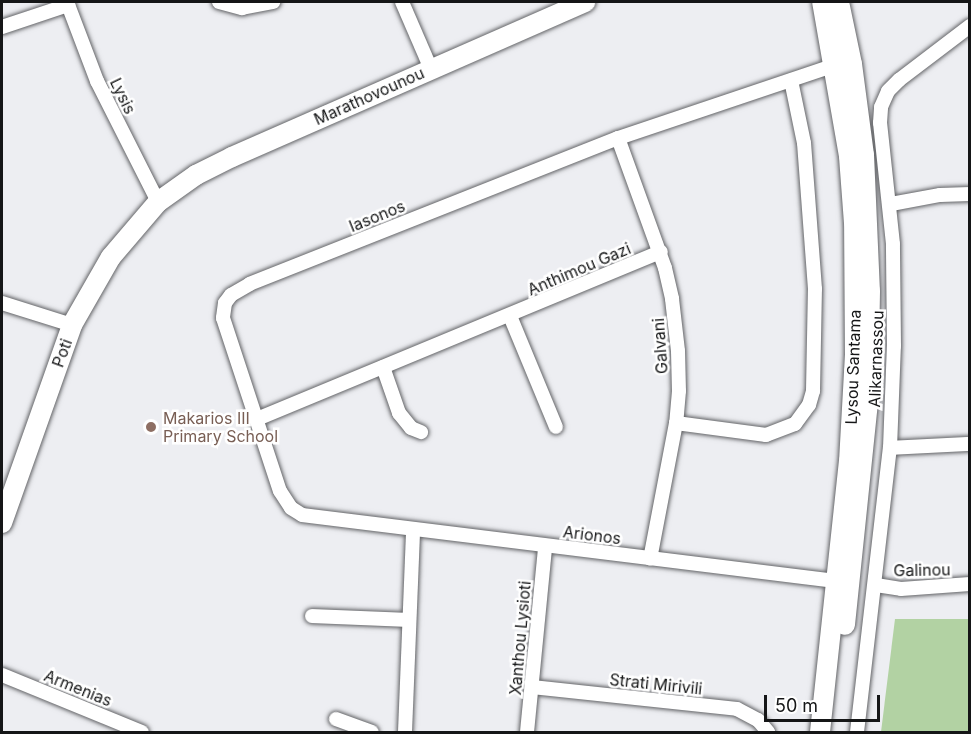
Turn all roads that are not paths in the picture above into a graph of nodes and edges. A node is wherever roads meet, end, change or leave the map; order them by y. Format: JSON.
{"nodes":[{"id":1,"x":219,"y":2,"type":"edge"},
{"id":2,"x":273,"y":2,"type":"edge"},
{"id":3,"x":402,"y":2,"type":"edge"},
{"id":4,"x":585,"y":2,"type":"edge"},
{"id":5,"x":822,"y":2,"type":"edge"},
{"id":6,"x":839,"y":2,"type":"edge"},
{"id":7,"x":68,"y":3,"type":"edge"},
{"id":8,"x":969,"y":26,"type":"edge"},
{"id":9,"x":2,"y":27,"type":"edge"},
{"id":10,"x":835,"y":65,"type":"junction"},
{"id":11,"x":431,"y":69,"type":"junction"},
{"id":12,"x":791,"y":80,"type":"junction"},
{"id":13,"x":618,"y":138,"type":"junction"},
{"id":14,"x":969,"y":194,"type":"edge"},
{"id":15,"x":158,"y":202,"type":"junction"},
{"id":16,"x":891,"y":204,"type":"junction"},
{"id":17,"x":661,"y":252,"type":"junction"},
{"id":18,"x":2,"y":303,"type":"edge"},
{"id":19,"x":510,"y":316,"type":"junction"},
{"id":20,"x":72,"y":326,"type":"junction"},
{"id":21,"x":383,"y":368,"type":"junction"},
{"id":22,"x":257,"y":418,"type":"junction"},
{"id":23,"x":676,"y":423,"type":"junction"},
{"id":24,"x":556,"y":427,"type":"dead end"},
{"id":25,"x":421,"y":432,"type":"dead end"},
{"id":26,"x":969,"y":444,"type":"edge"},
{"id":27,"x":890,"y":448,"type":"junction"},
{"id":28,"x":4,"y":510,"type":"edge"},
{"id":29,"x":332,"y":520,"type":"joint"},
{"id":30,"x":413,"y":530,"type":"junction"},
{"id":31,"x":545,"y":546,"type":"junction"},
{"id":32,"x":650,"y":559,"type":"junction"},
{"id":33,"x":843,"y":582,"type":"junction"},
{"id":34,"x":969,"y":584,"type":"edge"},
{"id":35,"x":876,"y":585,"type":"junction"},
{"id":36,"x":312,"y":616,"type":"dead end"},
{"id":37,"x":409,"y":620,"type":"junction"},
{"id":38,"x":2,"y":675,"type":"edge"},
{"id":39,"x":532,"y":687,"type":"junction"},
{"id":40,"x":336,"y":719,"type":"dead end"},
{"id":41,"x":142,"y":732,"type":"edge"},
{"id":42,"x":372,"y":732,"type":"edge"},
{"id":43,"x":405,"y":732,"type":"edge"},
{"id":44,"x":526,"y":732,"type":"edge"},
{"id":45,"x":768,"y":732,"type":"edge"},
{"id":46,"x":820,"y":732,"type":"edge"},
{"id":47,"x":832,"y":732,"type":"edge"},
{"id":48,"x":857,"y":732,"type":"edge"}],
"edges":[{"from":1,"to":2,"type":"street"},
{"from":3,"to":11,"type":"street"},
{"from":4,"to":11,"type":"main road","name":"Marathovounou"},
{"from":5,"to":10,"type":"main road","name":"Lysou Santama"},
{"from":6,"to":33,"type":"main road","name":"Lysou Santama"},
{"from":7,"to":9,"type":"street"},
{"from":7,"to":15,"type":"street","name":"Lysis"},
{"from":8,"to":16,"type":"street","name":"Alikarnassou"},
{"from":10,"to":12,"type":"street","name":"Iasonos"},
{"from":10,"to":33,"type":"main road","name":"Lysou Santama"},
{"from":11,"to":15,"type":"main road","name":"Marathovounou"},
{"from":12,"to":13,"type":"street","name":"Iasonos"},
{"from":12,"to":23,"type":"street"},
{"from":13,"to":17,"type":"street","name":"Galvani"},
{"from":13,"to":22,"type":"street","name":"Iasonos"},
{"from":14,"to":16,"type":"street"},
{"from":15,"to":20,"type":"main road","name":"Poti"},
{"from":16,"to":27,"type":"street","name":"Alikarnassou"},
{"from":17,"to":19,"type":"street","name":"Anthimou Gazi"},
{"from":17,"to":23,"type":"street","name":"Galvani"},
{"from":18,"to":20,"type":"street"},
{"from":19,"to":21,"type":"street","name":"Anthimou Gazi"},
{"from":19,"to":24,"type":"street"},
{"from":20,"to":28,"type":"main road","name":"Poti"},
{"from":21,"to":22,"type":"street","name":"Anthimou Gazi"},
{"from":21,"to":25,"type":"street"},
{"from":22,"to":29,"type":"street","name":"Iasonos"},
{"from":23,"to":32,"type":"street","name":"Galvani"},
{"from":26,"to":27,"type":"street"},
{"from":27,"to":35,"type":"street","name":"Alikarnassou"},
{"from":29,"to":30,"type":"street","name":"Arionos"},
{"from":30,"to":31,"type":"street","name":"Arionos"},
{"from":30,"to":37,"type":"street"},
{"from":31,"to":32,"type":"street","name":"Arionos"},
{"from":31,"to":39,"type":"street","name":"Xanthou Lysioti"},
{"from":32,"to":33,"type":"street","name":"Arionos"},
{"from":33,"to":46,"type":"main road","name":"Lysou Santama"},
{"from":33,"to":47,"type":"main road","name":"Lysou Santama"},
{"from":34,"to":35,"type":"street","name":"Galinou"},
{"from":35,"to":48,"type":"street","name":"Alikarnassou"},
{"from":36,"to":37,"type":"street"},
{"from":37,"to":43,"type":"street"},
{"from":38,"to":41,"type":"street","name":"Armenias"},
{"from":39,"to":44,"type":"street","name":"Xanthou Lysioti"},
{"from":39,"to":45,"type":"street","name":"Strati Mirivili"},
{"from":40,"to":42,"type":"street"}]}
